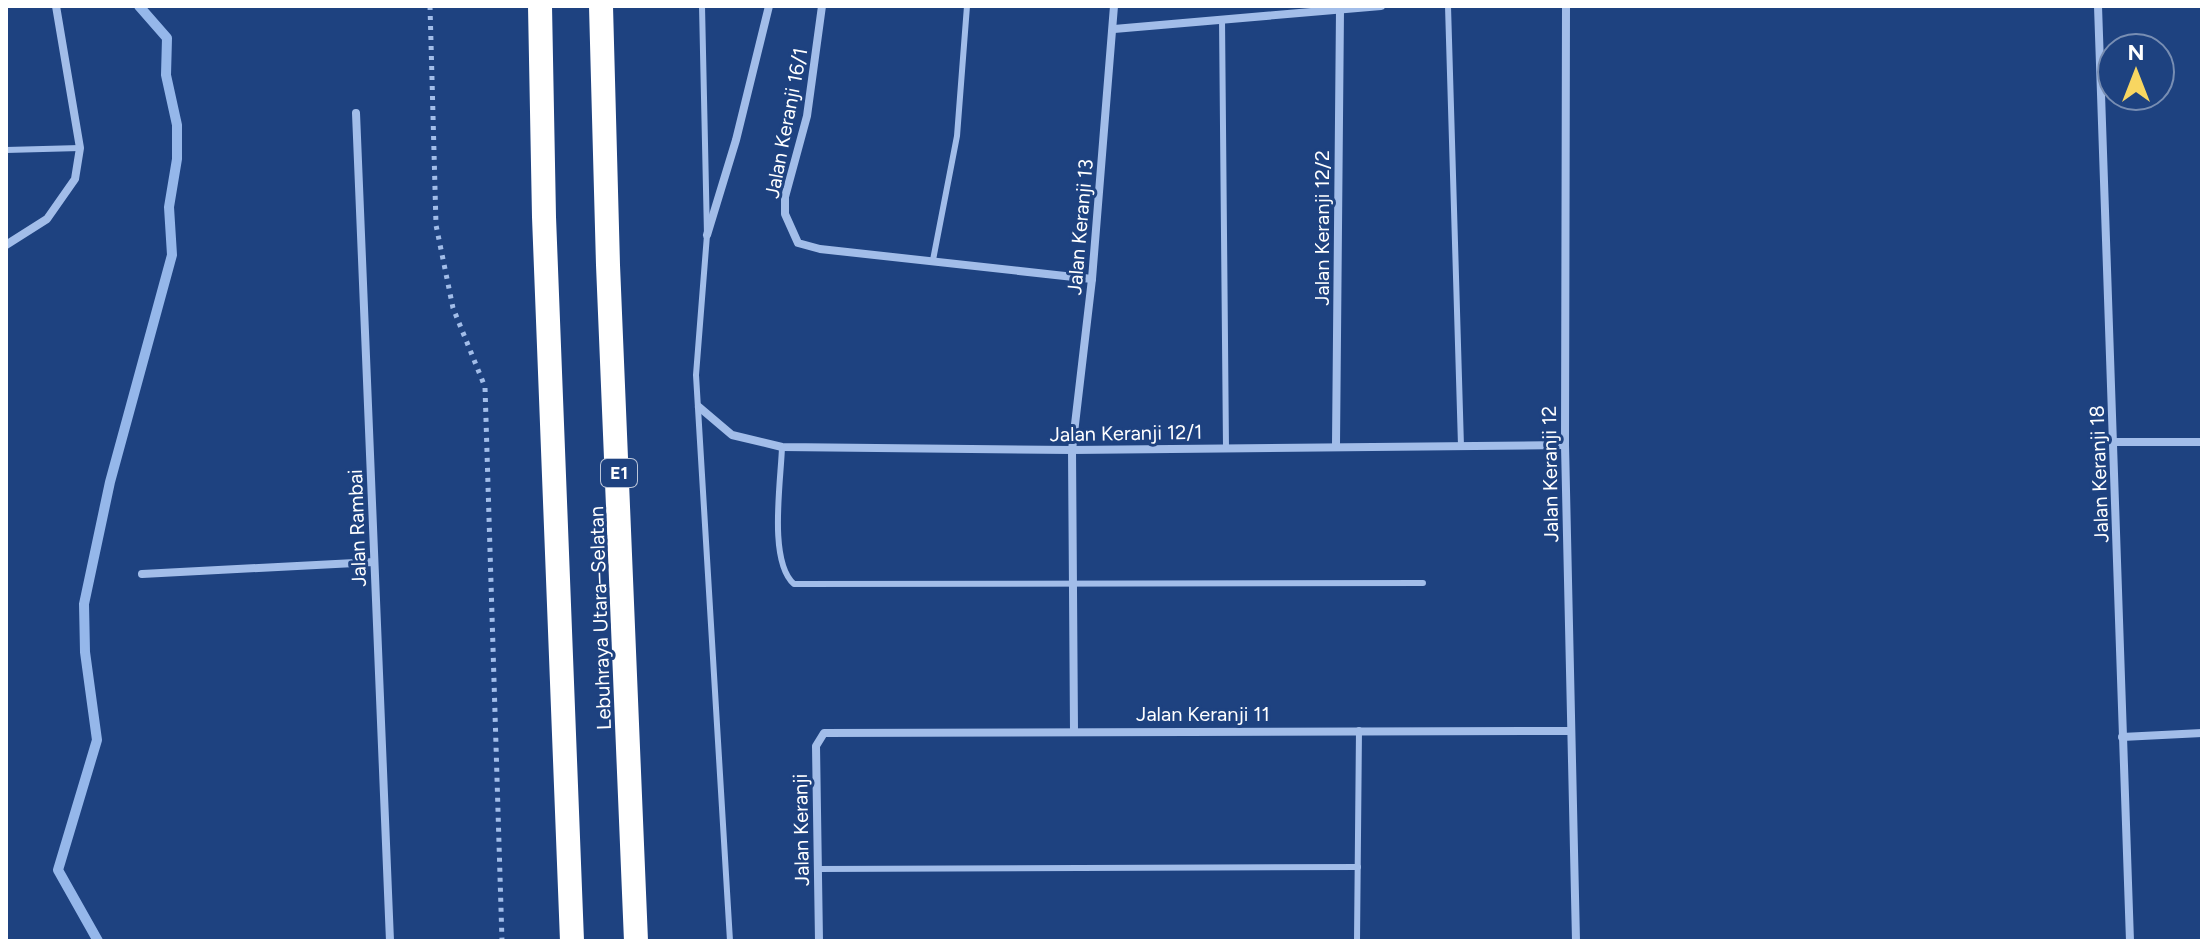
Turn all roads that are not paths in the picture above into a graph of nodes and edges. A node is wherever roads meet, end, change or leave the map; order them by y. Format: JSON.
{"nodes":[{"id":1,"x":56,"y":6,"type":"edge"},
{"id":2,"x":540,"y":6,"type":"edge"},
{"id":3,"x":601,"y":6,"type":"edge"},
{"id":4,"x":702,"y":6,"type":"edge"},
{"id":5,"x":769,"y":6,"type":"edge"},
{"id":6,"x":822,"y":6,"type":"edge"},
{"id":7,"x":967,"y":6,"type":"edge"},
{"id":8,"x":1114,"y":6,"type":"edge"},
{"id":9,"x":1381,"y":6,"type":"edge"},
{"id":10,"x":1448,"y":6,"type":"edge"},
{"id":11,"x":1566,"y":6,"type":"edge"},
{"id":12,"x":2098,"y":6,"type":"edge"},
{"id":13,"x":1340,"y":10,"type":"junction"},
{"id":14,"x":1222,"y":19,"type":"junction"},
{"id":15,"x":1114,"y":29,"type":"junction"},
{"id":16,"x":356,"y":113,"type":"dead end"},
{"id":17,"x":80,"y":148,"type":"junction"},
{"id":18,"x":6,"y":150,"type":"edge"},
{"id":19,"x":707,"y":235,"type":"junction"},
{"id":20,"x":6,"y":245,"type":"edge"},
{"id":21,"x":933,"y":260,"type":"junction"},
{"id":22,"x":1092,"y":279,"type":"junction"},
{"id":23,"x":699,"y":407,"type":"junction"},
{"id":24,"x":2115,"y":442,"type":"junction"},
{"id":25,"x":2202,"y":442,"type":"edge"},
{"id":26,"x":1336,"y":445,"type":"junction"},
{"id":27,"x":1565,"y":445,"type":"junction"},
{"id":28,"x":1461,"y":446,"type":"junction"},
{"id":29,"x":782,"y":447,"type":"junction"},
{"id":30,"x":1226,"y":448,"type":"junction"},
{"id":31,"x":1072,"y":450,"type":"junction"},
{"id":32,"x":374,"y":562,"type":"junction"},
{"id":33,"x":142,"y":574,"type":"dead end"},
{"id":34,"x":1423,"y":583,"type":"dead end"},
{"id":35,"x":1073,"y":584,"type":"junction"},
{"id":36,"x":1074,"y":730,"type":"junction"},
{"id":37,"x":1359,"y":730,"type":"junction"},
{"id":38,"x":1570,"y":731,"type":"junction"},
{"id":39,"x":835,"y":732,"type":"joint"},
{"id":40,"x":2202,"y":733,"type":"edge"},
{"id":41,"x":2122,"y":737,"type":"junction"},
{"id":42,"x":1358,"y":867,"type":"junction"},
{"id":43,"x":817,"y":869,"type":"junction"},
{"id":44,"x":390,"y":941,"type":"edge"},
{"id":45,"x":572,"y":941,"type":"edge"},
{"id":46,"x":636,"y":941,"type":"edge"},
{"id":47,"x":730,"y":941,"type":"edge"},
{"id":48,"x":819,"y":941,"type":"edge"},
{"id":49,"x":1357,"y":941,"type":"edge"},
{"id":50,"x":1576,"y":941,"type":"edge"},
{"id":51,"x":2130,"y":941,"type":"edge"}],
"edges":[{"from":1,"to":17,"type":"street"},
{"from":2,"to":45,"type":"highway","name":"Lebuhraya Utara–Selatan"},
{"from":3,"to":46,"type":"highway","name":"Lebuhraya Utara–Selatan","number":"E1"},
{"from":4,"to":19,"type":"lane"},
{"from":5,"to":19,"type":"street"},
{"from":6,"to":21,"type":"street","name":"Jalan Keranji 16/1"},
{"from":7,"to":21,"type":"lane"},
{"from":8,"to":15,"type":"street","name":"Jalan Keranji 13"},
{"from":9,"to":13,"type":"street"},
{"from":10,"to":28,"type":"lane"},
{"from":11,"to":27,"type":"street","name":"Jalan Keranji 12"},
{"from":12,"to":24,"type":"street","name":"Jalan Keranji 18"},
{"from":13,"to":14,"type":"street"},
{"from":13,"to":26,"type":"street","name":"Jalan Keranji 12/2"},
{"from":14,"to":15,"type":"street"},
{"from":14,"to":30,"type":"lane"},
{"from":15,"to":22,"type":"street","name":"Jalan Keranji 13"},
{"from":16,"to":32,"type":"street","name":"Jalan Rambai"},
{"from":17,"to":18,"type":"lane"},
{"from":17,"to":20,"type":"street"},
{"from":19,"to":23,"type":"lane"},
{"from":21,"to":22,"type":"street"},
{"from":22,"to":31,"type":"street","name":"Jalan Keranji 13"},
{"from":23,"to":29,"type":"street","name":"Jalan Keranji 12/1"},
{"from":23,"to":47,"type":"lane"},
{"from":24,"to":25,"type":"street"},
{"from":24,"to":41,"type":"street","name":"Jalan Keranji 18"},
{"from":26,"to":28,"type":"street","name":"Jalan Keranji 12/1"},
{"from":26,"to":30,"type":"street","name":"Jalan Keranji 12/1"},
{"from":27,"to":28,"type":"street","name":"Jalan Keranji 12/1"},
{"from":27,"to":38,"type":"street","name":"Jalan Keranji 12"},
{"from":29,"to":31,"type":"street","name":"Jalan Keranji 12/1"},
{"from":29,"to":35,"type":"lane"},
{"from":30,"to":31,"type":"street","name":"Jalan Keranji 12/1"},
{"from":31,"to":35,"type":"street","name":"Jalan Keranji 13"},
{"from":32,"to":33,"type":"street"},
{"from":32,"to":44,"type":"street","name":"Jalan Rambai"},
{"from":34,"to":35,"type":"lane"},
{"from":35,"to":36,"type":"street","name":"Jalan Keranji 13"},
{"from":36,"to":37,"type":"street","name":"Jalan Keranji 11"},
{"from":36,"to":39,"type":"street","name":"Jalan Keranji 11"},
{"from":37,"to":38,"type":"street","name":"Jalan Keranji 11"},
{"from":37,"to":42,"type":"lane"},
{"from":38,"to":50,"type":"street","name":"Jalan Keranji 12"},
{"from":39,"to":43,"type":"street","name":"Jalan Keranji"},
{"from":40,"to":41,"type":"street"},
{"from":41,"to":51,"type":"street","name":"Jalan Keranji 18"},
{"from":42,"to":43,"type":"lane"},
{"from":42,"to":49,"type":"lane"},
{"from":43,"to":48,"type":"street","name":"Jalan Keranji"}]}
